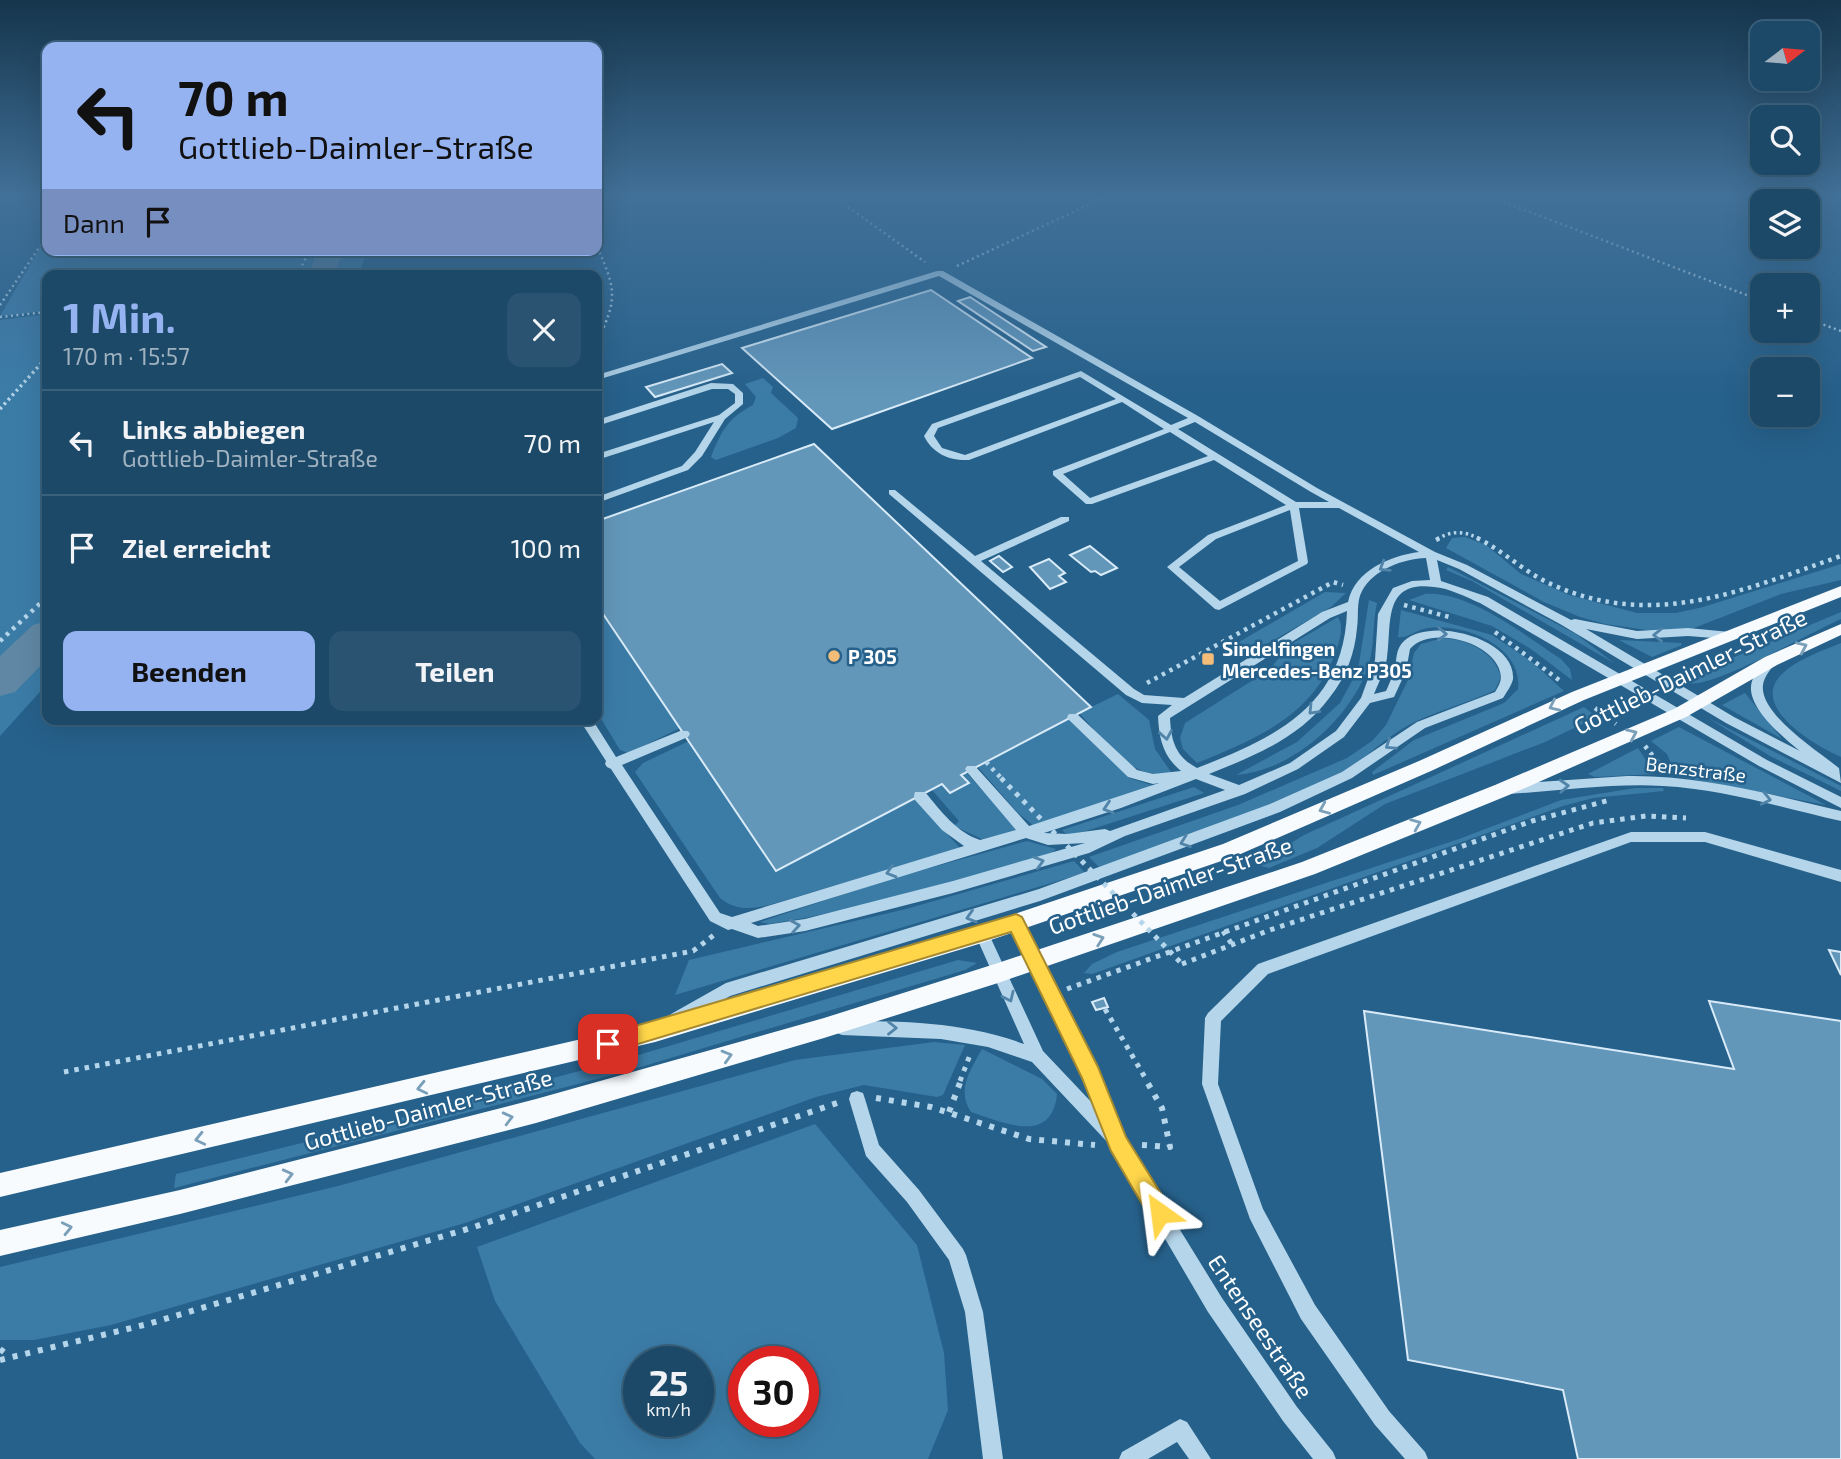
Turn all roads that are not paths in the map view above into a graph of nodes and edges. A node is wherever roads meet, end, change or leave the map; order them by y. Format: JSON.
{"nodes":[{"id":1,"x":1104,"y":368,"type":"junction"},
{"id":2,"x":1081,"y":374,"type":"junction"},
{"id":3,"x":602,"y":376,"type":"edge"},
{"id":4,"x":1123,"y":399,"type":"junction"},
{"id":5,"x":722,"y":417,"type":"junction"},
{"id":6,"x":1195,"y":418,"type":"junction"},
{"id":7,"x":602,"y":421,"type":"edge"},
{"id":8,"x":1171,"y":429,"type":"junction"},
{"id":9,"x":602,"y":455,"type":"edge"},
{"id":10,"x":1215,"y":456,"type":"junction"},
{"id":11,"x":1292,"y":477,"type":"junction"},
{"id":12,"x":1267,"y":488,"type":"junction"},
{"id":13,"x":892,"y":492,"type":"dead end"},
{"id":14,"x":602,"y":498,"type":"edge"},
{"id":15,"x":1294,"y":505,"type":"junction"},
{"id":16,"x":1342,"y":505,"type":"junction"},
{"id":17,"x":1065,"y":519,"type":"dead end"},
{"id":18,"x":1431,"y":554,"type":"junction"},
{"id":19,"x":975,"y":559,"type":"junction"},
{"id":20,"x":1436,"y":583,"type":"junction"},
{"id":21,"x":1841,"y":591,"type":"edge"},
{"id":22,"x":1353,"y":604,"type":"junction"},
{"id":23,"x":1564,"y":621,"type":"junction"},
{"id":24,"x":1841,"y":629,"type":"edge"},
{"id":25,"x":1726,"y":635,"type":"junction"},
{"id":26,"x":1771,"y":661,"type":"junction"},
{"id":27,"x":1645,"y":669,"type":"junction"},
{"id":28,"x":1617,"y":680,"type":"junction"},
{"id":29,"x":1366,"y":700,"type":"junction"},
{"id":30,"x":1699,"y":701,"type":"junction"},
{"id":31,"x":1183,"y":702,"type":"junction"},
{"id":32,"x":1680,"y":713,"type":"junction"},
{"id":33,"x":1073,"y":717,"type":"dead end"},
{"id":34,"x":588,"y":725,"type":"edge"},
{"id":35,"x":684,"y":734,"type":"dead end"},
{"id":36,"x":611,"y":764,"type":"junction"},
{"id":37,"x":971,"y":769,"type":"dead end"},
{"id":38,"x":1194,"y":775,"type":"junction"},
{"id":39,"x":1841,"y":777,"type":"edge"},
{"id":40,"x":1240,"y":790,"type":"junction"},
{"id":41,"x":1502,"y":790,"type":"junction"},
{"id":42,"x":920,"y":796,"type":"dead end"},
{"id":43,"x":1841,"y":803,"type":"edge"},
{"id":44,"x":1841,"y":816,"type":"edge"},
{"id":45,"x":1120,"y":832,"type":"junction"},
{"id":46,"x":1027,"y":833,"type":"junction"},
{"id":47,"x":980,"y":846,"type":"junction"},
{"id":48,"x":1841,"y":876,"type":"edge"},
{"id":49,"x":1016,"y":923,"type":"junction"},
{"id":50,"x":728,"y":924,"type":"junction"},
{"id":51,"x":982,"y":934,"type":"junction"},
{"id":52,"x":1034,"y":960,"type":"junction"},
{"id":53,"x":998,"y":973,"type":"junction"},
{"id":54,"x":824,"y":1028,"type":"junction"},
{"id":55,"x":655,"y":1032,"type":"junction"},
{"id":56,"x":1037,"y":1056,"type":"junction"},
{"id":57,"x":857,"y":1099,"type":"road end"},
{"id":58,"x":1118,"y":1144,"type":"junction"},
{"id":59,"x":0,"y":1185,"type":"edge"},
{"id":60,"x":0,"y":1243,"type":"edge"},
{"id":61,"x":993,"y":1459,"type":"edge"},
{"id":62,"x":1129,"y":1459,"type":"edge"},
{"id":63,"x":1201,"y":1459,"type":"edge"},
{"id":64,"x":1326,"y":1459,"type":"edge"},
{"id":65,"x":1418,"y":1459,"type":"edge"}],
"edges":[{"from":1,"to":2,"type":"street"},
{"from":1,"to":3,"type":"street"},
{"from":1,"to":6,"type":"street"},
{"from":2,"to":4,"type":"street"},
{"from":2,"to":4,"type":"street"},
{"from":4,"to":8,"type":"street"},
{"from":5,"to":7,"type":"street"},
{"from":5,"to":9,"type":"street"},
{"from":5,"to":14,"type":"street"},
{"from":6,"to":8,"type":"street"},
{"from":6,"to":11,"type":"street"},
{"from":8,"to":10,"type":"street"},
{"from":8,"to":10,"type":"street"},
{"from":10,"to":12,"type":"street"},
{"from":11,"to":12,"type":"street"},
{"from":11,"to":16,"type":"street"},
{"from":12,"to":15,"type":"street"},
{"from":13,"to":19,"type":"street"},
{"from":15,"to":15,"type":"street"},
{"from":15,"to":16,"type":"street"},
{"from":16,"to":18,"type":"street"},
{"from":17,"to":19,"type":"street"},
{"from":18,"to":20,"type":"street"},
{"from":18,"to":22,"type":"street","one_way":true},
{"from":18,"to":23,"type":"street"},
{"from":19,"to":31,"type":"street"},
{"from":20,"to":28,"type":"street"},
{"from":20,"to":29,"type":"street"},
{"from":21,"to":25,"type":"main road","name":"Gottlieb-Daimler-Straße"},
{"from":22,"to":31,"type":"street"},
{"from":22,"to":38,"type":"street","one_way":true},
{"from":25,"to":23,"type":"street","one_way":true},
{"from":23,"to":27,"type":"street"},
{"from":26,"to":24,"type":"main road","name":"Gottlieb-Daimler-Straße","one_way":true},
{"from":25,"to":27,"type":"main road","name":"Gottlieb-Daimler-Straße"},
{"from":26,"to":30,"type":"main road","name":"Gottlieb-Daimler-Straße"},
{"from":26,"to":39,"type":"street"},
{"from":27,"to":28,"type":"main road","name":"Gottlieb-Daimler-Straße"},
{"from":27,"to":30,"type":"street"},
{"from":28,"to":32,"type":"street"},
{"from":28,"to":49,"type":"main road","name":"Gottlieb-Daimler-Straße","one_way":true},
{"from":29,"to":40,"type":"street"},
{"from":29,"to":55,"type":"street","one_way":true},
{"from":30,"to":32,"type":"main road","name":"Gottlieb-Daimler-Straße"},
{"from":30,"to":39,"type":"street"},
{"from":31,"to":38,"type":"street","one_way":true},
{"from":41,"to":32,"type":"main road","name":"Gottlieb-Daimler-Straße","one_way":true},
{"from":32,"to":43,"type":"street"},
{"from":33,"to":38,"type":"street"},
{"from":34,"to":36,"type":"street"},
{"from":35,"to":36,"type":"street"},
{"from":36,"to":50,"type":"street"},
{"from":37,"to":46,"type":"street"},
{"from":38,"to":40,"type":"street"},
{"from":38,"to":46,"type":"street","one_way":true},
{"from":40,"to":45,"type":"street"},
{"from":41,"to":44,"type":"street","name":"Benzstraße","one_way":true},
{"from":52,"to":41,"type":"main road","name":"Gottlieb-Daimler-Straße","one_way":true},
{"from":42,"to":47,"type":"street"},
{"from":45,"to":46,"type":"street"},
{"from":50,"to":45,"type":"street","one_way":true},
{"from":46,"to":47,"type":"street"},
{"from":47,"to":50,"type":"street","one_way":true},
{"from":48,"to":65,"type":"street"},
{"from":49,"to":51,"type":"main road","name":"Gottlieb-Daimler-Straße"},
{"from":49,"to":52,"type":"street","name":"Entenseestraße"},
{"from":51,"to":53,"type":"street","name":"Entenseestraße"},
{"from":51,"to":55,"type":"main road","name":"Gottlieb-Daimler-Straße"},
{"from":52,"to":53,"type":"main road","name":"Gottlieb-Daimler-Straße"},
{"from":52,"to":58,"type":"street","name":"Entenseestraße"},
{"from":53,"to":54,"type":"main road","name":"Gottlieb-Daimler-Straße"},
{"from":53,"to":56,"type":"street","name":"Entenseestraße","one_way":true},
{"from":54,"to":56,"type":"street","name":"Entenseestraße","one_way":true},
{"from":60,"to":54,"type":"main road","name":"Gottlieb-Daimler-Straße","one_way":true},
{"from":55,"to":59,"type":"main road","name":"Gottlieb-Daimler-Straße","one_way":true},
{"from":56,"to":58,"type":"street","name":"Entenseestraße"},
{"from":57,"to":61,"type":"street"},
{"from":58,"to":64,"type":"street","name":"Entenseestraße"},
{"from":62,"to":63,"type":"street"}]}
